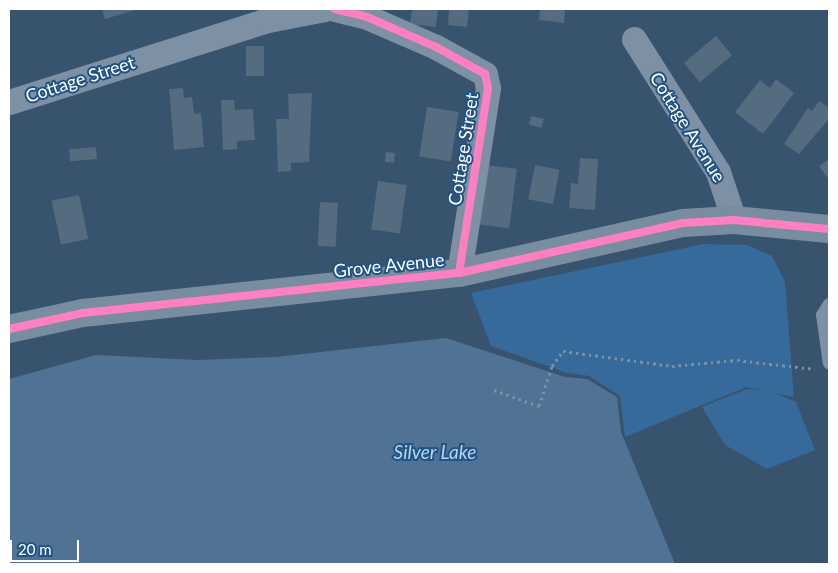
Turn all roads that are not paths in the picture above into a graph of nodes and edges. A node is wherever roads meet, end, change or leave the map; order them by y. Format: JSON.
{"nodes":[{"id":1,"x":325,"y":9,"type":"edge"},
{"id":2,"x":335,"y":9,"type":"edge"},
{"id":3,"x":634,"y":39,"type":"dead end"},
{"id":4,"x":9,"y":102,"type":"edge"},
{"id":5,"x":734,"y":220,"type":"junction"},
{"id":6,"x":829,"y":229,"type":"edge"},
{"id":7,"x":459,"y":273,"type":"junction"},
{"id":8,"x":829,"y":304,"type":"edge"},
{"id":9,"x":9,"y":329,"type":"edge"},
{"id":10,"x":825,"y":366,"type":"edge"}],
"edges":[{"from":1,"to":4,"type":"street","name":"Cottage Street"},
{"from":2,"to":7,"type":"street","name":"Cottage Street"},
{"from":3,"to":5,"type":"street","name":"Cottage Avenue"},
{"from":5,"to":6,"type":"street","name":"Grove Avenue"},
{"from":5,"to":7,"type":"street","name":"Grove Avenue"},
{"from":7,"to":9,"type":"street","name":"Grove Avenue"},
{"from":8,"to":10,"type":"lane"}]}
